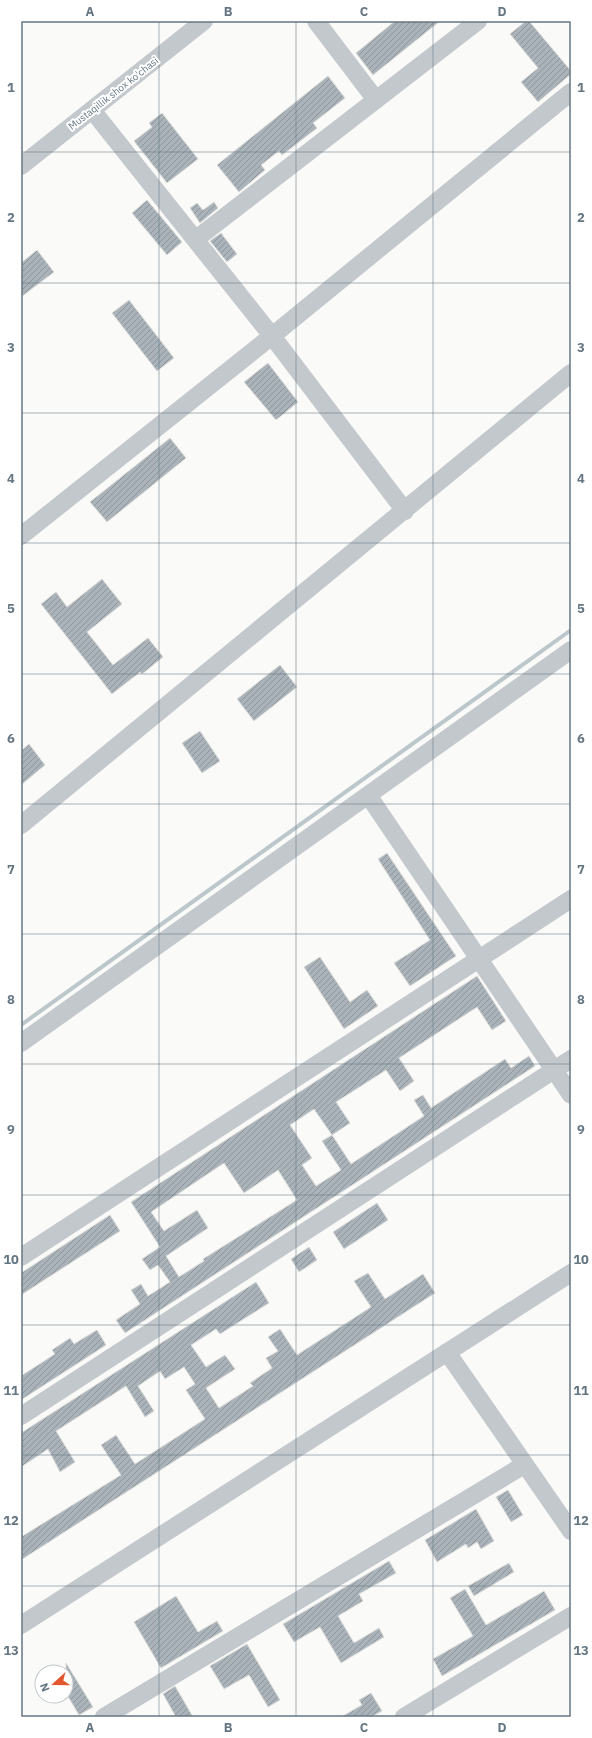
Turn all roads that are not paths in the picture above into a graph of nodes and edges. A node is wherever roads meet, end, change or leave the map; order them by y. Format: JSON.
{"nodes":[{"id":1,"x":204,"y":21,"type":"edge"},
{"id":2,"x":316,"y":21,"type":"edge"},
{"id":3,"x":478,"y":21,"type":"edge"},
{"id":4,"x":571,"y":92,"type":"edge"},
{"id":5,"x":376,"y":100,"type":"junction"},
{"id":6,"x":92,"y":110,"type":"junction"},
{"id":7,"x":21,"y":166,"type":"edge"},
{"id":8,"x":196,"y":239,"type":"junction"},
{"id":9,"x":272,"y":336,"type":"junction"},
{"id":10,"x":571,"y":373,"type":"edge"},
{"id":11,"x":405,"y":511,"type":"junction"},
{"id":12,"x":21,"y":536,"type":"edge"},
{"id":13,"x":571,"y":650,"type":"edge"},
{"id":14,"x":368,"y":795,"type":"junction"},
{"id":15,"x":21,"y":825,"type":"edge"},
{"id":16,"x":571,"y":899,"type":"edge"},
{"id":17,"x":479,"y":960,"type":"junction"},
{"id":18,"x":21,"y":1043,"type":"edge"},
{"id":19,"x":571,"y":1059,"type":"edge"},
{"id":20,"x":554,"y":1070,"type":"junction"},
{"id":21,"x":571,"y":1096,"type":"edge"},
{"id":22,"x":21,"y":1257,"type":"edge"},
{"id":23,"x":571,"y":1273,"type":"edge"},
{"id":24,"x":447,"y":1352,"type":"junction"},
{"id":25,"x":21,"y":1416,"type":"edge"},
{"id":26,"x":524,"y":1465,"type":"junction"},
{"id":27,"x":571,"y":1531,"type":"edge"},
{"id":28,"x":571,"y":1616,"type":"edge"},
{"id":29,"x":21,"y":1625,"type":"edge"},
{"id":30,"x":104,"y":1717,"type":"edge"},
{"id":31,"x":404,"y":1717,"type":"edge"}],
"edges":[{"from":1,"to":6,"type":"street","name":"Mustaqillik shox ko'chasi"},
{"from":2,"to":5,"type":"street"},
{"from":3,"to":5,"type":"street"},
{"from":4,"to":9,"type":"street"},
{"from":5,"to":8,"type":"street"},
{"from":6,"to":7,"type":"street","name":"Mustaqillik shox ko'chasi"},
{"from":6,"to":8,"type":"street"},
{"from":8,"to":9,"type":"street"},
{"from":9,"to":11,"type":"street"},
{"from":9,"to":12,"type":"street"},
{"from":10,"to":11,"type":"street"},
{"from":11,"to":15,"type":"street"},
{"from":13,"to":14,"type":"street"},
{"from":14,"to":17,"type":"street"},
{"from":14,"to":18,"type":"street"},
{"from":16,"to":17,"type":"street"},
{"from":17,"to":20,"type":"street"},
{"from":17,"to":22,"type":"street"},
{"from":19,"to":20,"type":"street"},
{"from":20,"to":21,"type":"street"},
{"from":20,"to":25,"type":"street"},
{"from":23,"to":24,"type":"street"},
{"from":24,"to":26,"type":"street"},
{"from":24,"to":29,"type":"street"},
{"from":26,"to":27,"type":"street"},
{"from":26,"to":30,"type":"street"},
{"from":28,"to":31,"type":"street"}]}
